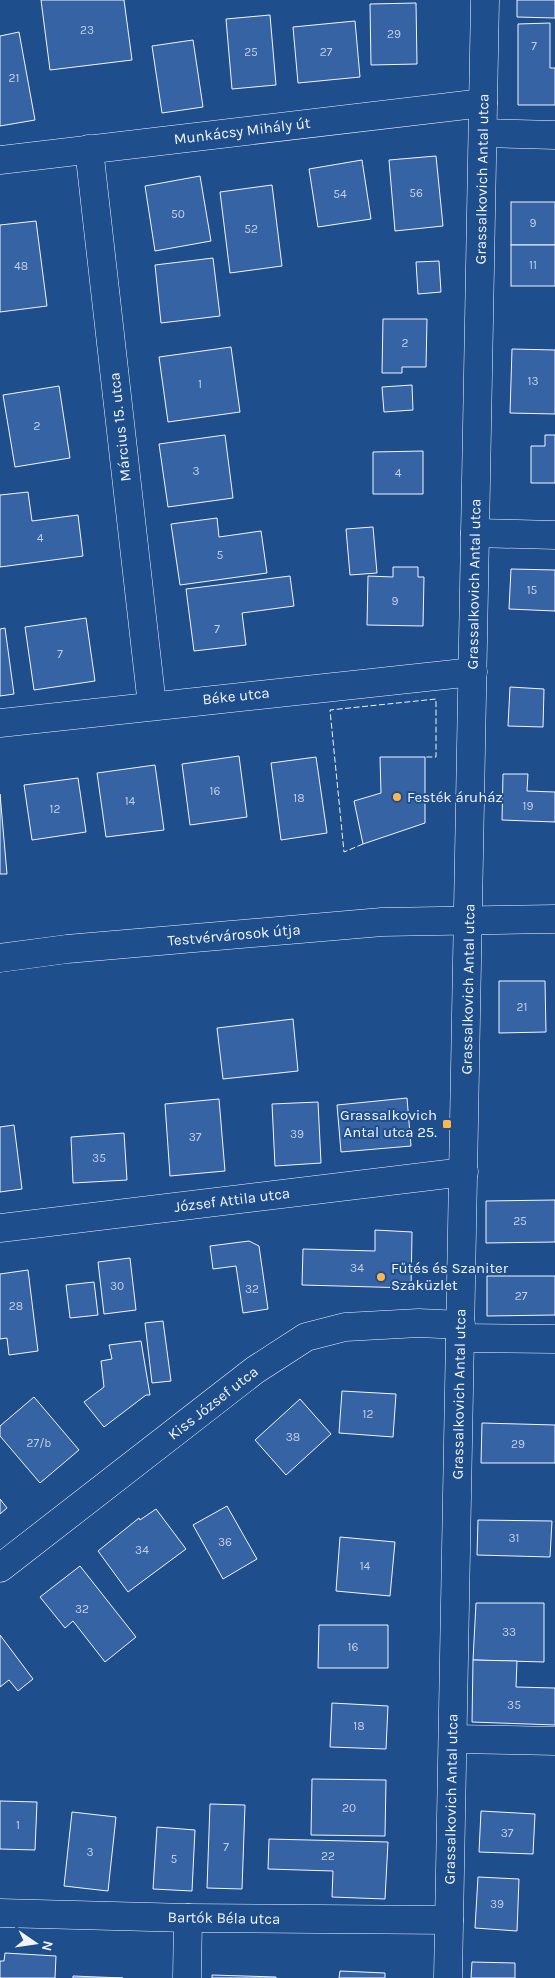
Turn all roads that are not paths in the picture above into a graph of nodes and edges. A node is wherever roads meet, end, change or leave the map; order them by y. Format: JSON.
{"nodes":[{"id":1,"x":485,"y":0,"type":"edge"},
{"id":2,"x":483,"y":103,"type":"junction"},
{"id":3,"x":483,"y":133,"type":"junction"},
{"id":4,"x":555,"y":135,"type":"edge"},
{"id":5,"x":89,"y":149,"type":"junction"},
{"id":6,"x":0,"y":160,"type":"edge"},
{"id":7,"x":475,"y":533,"type":"junction"},
{"id":8,"x":555,"y":535,"type":"edge"},
{"id":9,"x":473,"y":672,"type":"junction"},
{"id":10,"x":152,"y":705,"type":"junction"},
{"id":11,"x":0,"y":723,"type":"edge"},
{"id":12,"x":555,"y":919,"type":"edge"},
{"id":13,"x":469,"y":920,"type":"junction"},
{"id":14,"x":0,"y":958,"type":"edge"},
{"id":15,"x":464,"y":1172,"type":"junction"},
{"id":16,"x":0,"y":1228,"type":"edge"},
{"id":17,"x":460,"y":1331,"type":"junction"},
{"id":18,"x":555,"y":1339,"type":"edge"},
{"id":19,"x":0,"y":1568,"type":"edge"},
{"id":20,"x":452,"y":1739,"type":"junction"},
{"id":21,"x":555,"y":1740,"type":"edge"},
{"id":22,"x":0,"y":1914,"type":"edge"},
{"id":23,"x":188,"y":1918,"type":"junction"},
{"id":24,"x":449,"y":1920,"type":"junction"},
{"id":25,"x":187,"y":1978,"type":"edge"},
{"id":26,"x":448,"y":1978,"type":"edge"}],
"edges":[{"from":1,"to":2,"type":"street","name":"Grassalkovich Antal utca"},
{"from":2,"to":3,"type":"street","name":"Grassalkovich Antal utca"},
{"from":2,"to":5,"type":"street","name":"Munkácsy Mihály út"},
{"from":3,"to":4,"type":"street"},
{"from":3,"to":7,"type":"street","name":"Grassalkovich Antal utca"},
{"from":5,"to":6,"type":"street","name":"Munkácsy Mihály út"},
{"from":5,"to":10,"type":"street","name":"Március 15. utca"},
{"from":7,"to":8,"type":"street"},
{"from":7,"to":9,"type":"street","name":"Grassalkovich Antal utca"},
{"from":9,"to":10,"type":"street","name":"Béke utca"},
{"from":9,"to":13,"type":"street","name":"Grassalkovich Antal utca"},
{"from":10,"to":11,"type":"street","name":"Béke utca"},
{"from":12,"to":13,"type":"street","name":"Testvérvárosok útja"},
{"from":13,"to":14,"type":"street","name":"Testvérvárosok útja"},
{"from":13,"to":15,"type":"street","name":"Grassalkovich Antal utca"},
{"from":15,"to":16,"type":"street","name":"József Attila utca"},
{"from":15,"to":17,"type":"street","name":"Grassalkovich Antal utca"},
{"from":17,"to":18,"type":"street","name":"Kiss József utca"},
{"from":17,"to":19,"type":"street","name":"Kiss József utca"},
{"from":17,"to":20,"type":"street","name":"Grassalkovich Antal utca"},
{"from":20,"to":21,"type":"street"},
{"from":20,"to":24,"type":"street","name":"Grassalkovich Antal utca"},
{"from":22,"to":23,"type":"street","name":"Bartók Béla utca"},
{"from":23,"to":24,"type":"street","name":"Bartók Béla utca"},
{"from":23,"to":25,"type":"street"},
{"from":24,"to":26,"type":"street","name":"Grassalkovich Antal utca"}]}
